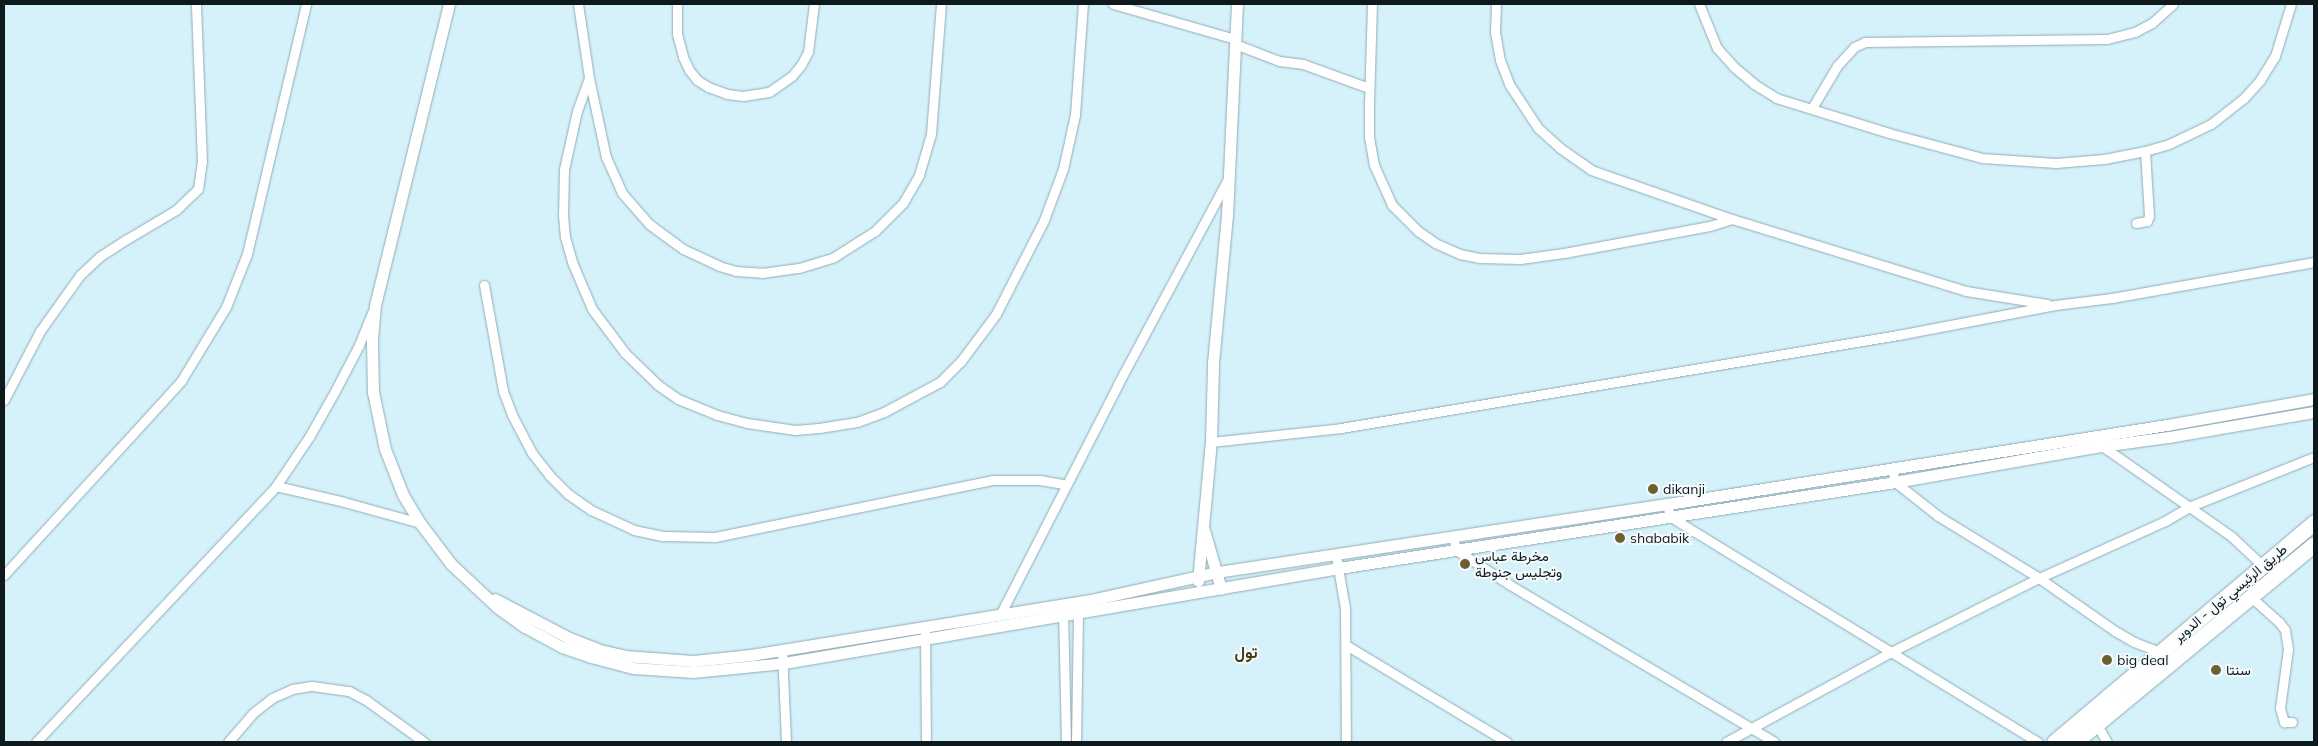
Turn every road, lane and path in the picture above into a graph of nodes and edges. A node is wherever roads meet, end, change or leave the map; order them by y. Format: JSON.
{"nodes":[{"id":1,"x":196,"y":4,"type":"edge"},
{"id":2,"x":306,"y":4,"type":"edge"},
{"id":3,"x":449,"y":4,"type":"edge"},
{"id":4,"x":578,"y":4,"type":"edge"},
{"id":5,"x":677,"y":4,"type":"edge"},
{"id":6,"x":814,"y":4,"type":"edge"},
{"id":7,"x":940,"y":4,"type":"edge"},
{"id":8,"x":1083,"y":4,"type":"edge"},
{"id":9,"x":1113,"y":4,"type":"edge"},
{"id":10,"x":1237,"y":4,"type":"edge"},
{"id":11,"x":1372,"y":4,"type":"edge"},
{"id":12,"x":1496,"y":4,"type":"edge"},
{"id":13,"x":1699,"y":4,"type":"edge"},
{"id":14,"x":2173,"y":4,"type":"edge"},
{"id":15,"x":2291,"y":4,"type":"edge"},
{"id":16,"x":1235,"y":41,"type":"junction"},
{"id":17,"x":589,"y":78,"type":"junction"},
{"id":18,"x":1369,"y":88,"type":"junction"},
{"id":19,"x":1812,"y":108,"type":"junction"},
{"id":20,"x":2145,"y":151,"type":"junction"},
{"id":21,"x":1229,"y":179,"type":"junction"},
{"id":22,"x":1732,"y":219,"type":"junction"},
{"id":23,"x":2136,"y":223,"type":"dead end"},
{"id":24,"x":2314,"y":262,"type":"edge"},
{"id":25,"x":484,"y":285,"type":"dead end"},
{"id":26,"x":375,"y":305,"type":"junction"},
{"id":27,"x":2055,"y":305,"type":"junction"},
{"id":28,"x":2314,"y":399,"type":"edge"},
{"id":29,"x":4,"y":400,"type":"edge"},
{"id":30,"x":2248,"y":411,"type":"junction"},
{"id":31,"x":2314,"y":412,"type":"edge"},
{"id":32,"x":2250,"y":423,"type":"junction"},
{"id":33,"x":2101,"y":440,"type":"junction"},
{"id":34,"x":1211,"y":442,"type":"junction"},
{"id":35,"x":2314,"y":457,"type":"edge"},
{"id":36,"x":1892,"y":468,"type":"junction"},
{"id":37,"x":1895,"y":482,"type":"junction"},
{"id":38,"x":1067,"y":485,"type":"junction"},
{"id":39,"x":276,"y":486,"type":"junction"},
{"id":40,"x":2191,"y":506,"type":"junction"},
{"id":41,"x":1669,"y":510,"type":"junction"},
{"id":42,"x":1537,"y":522,"type":"junction"},
{"id":43,"x":2314,"y":522,"type":"edge"},
{"id":44,"x":420,"y":523,"type":"junction"},
{"id":45,"x":1204,"y":528,"type":"junction"},
{"id":46,"x":1539,"y":535,"type":"junction"},
{"id":47,"x":1453,"y":536,"type":"junction"},
{"id":48,"x":2314,"y":544,"type":"edge"},
{"id":49,"x":1456,"y":550,"type":"junction"},
{"id":50,"x":1336,"y":556,"type":"junction"},
{"id":51,"x":2262,"y":564,"type":"junction"},
{"id":52,"x":1339,"y":568,"type":"junction"},
{"id":53,"x":1217,"y":572,"type":"junction"},
{"id":54,"x":4,"y":575,"type":"edge"},
{"id":55,"x":1198,"y":576,"type":"junction"},
{"id":56,"x":2038,"y":578,"type":"junction"},
{"id":57,"x":1221,"y":589,"type":"junction"},
{"id":58,"x":1200,"y":593,"type":"junction"},
{"id":59,"x":486,"y":595,"type":"junction"},
{"id":60,"x":2250,"y":597,"type":"junction"},
{"id":61,"x":1063,"y":610,"type":"junction"},
{"id":62,"x":1078,"y":613,"type":"junction"},
{"id":63,"x":1000,"y":615,"type":"junction"},
{"id":64,"x":925,"y":633,"type":"junction"},
{"id":65,"x":1346,"y":645,"type":"junction"},
{"id":66,"x":782,"y":650,"type":"junction"},
{"id":67,"x":1893,"y":651,"type":"junction"},
{"id":68,"x":2161,"y":652,"type":"junction"},
{"id":69,"x":2180,"y":656,"type":"junction"},
{"id":70,"x":784,"y":663,"type":"junction"},
{"id":71,"x":2292,"y":722,"type":"dead end"},
{"id":72,"x":2096,"y":725,"type":"junction"},
{"id":73,"x":1751,"y":728,"type":"junction"},
{"id":74,"x":36,"y":742,"type":"edge"},
{"id":75,"x":228,"y":742,"type":"edge"},
{"id":76,"x":424,"y":742,"type":"edge"},
{"id":77,"x":786,"y":742,"type":"edge"},
{"id":78,"x":926,"y":742,"type":"edge"},
{"id":79,"x":1066,"y":742,"type":"edge"},
{"id":80,"x":1076,"y":742,"type":"edge"},
{"id":81,"x":1346,"y":742,"type":"edge"},
{"id":82,"x":1507,"y":742,"type":"edge"},
{"id":83,"x":1726,"y":742,"type":"edge"},
{"id":84,"x":1774,"y":742,"type":"edge"},
{"id":85,"x":2038,"y":742,"type":"edge"},
{"id":86,"x":2054,"y":742,"type":"edge"},
{"id":87,"x":2075,"y":742,"type":"edge"},
{"id":88,"x":2107,"y":742,"type":"edge"}],
"edges":[{"from":1,"to":29,"type":"street"},
{"from":2,"to":54,"type":"street"},
{"from":3,"to":26,"type":"street"},
{"from":4,"to":17,"type":"street"},
{"from":5,"to":6,"type":"street"},
{"from":7,"to":17,"type":"street"},
{"from":8,"to":17,"type":"street"},
{"from":9,"to":16,"type":"street"},
{"from":10,"to":16,"type":"street"},
{"from":11,"to":18,"type":"street"},
{"from":12,"to":22,"type":"street"},
{"from":13,"to":19,"type":"street"},
{"from":14,"to":19,"type":"street"},
{"from":15,"to":20,"type":"street"},
{"from":16,"to":18,"type":"street"},
{"from":16,"to":21,"type":"street"},
{"from":18,"to":22,"type":"street"},
{"from":19,"to":20,"type":"street"},
{"from":20,"to":23,"type":"street"},
{"from":21,"to":34,"type":"street"},
{"from":21,"to":38,"type":"street"},
{"from":22,"to":27,"type":"street"},
{"from":24,"to":27,"type":"street"},
{"from":25,"to":38,"type":"street"},
{"from":26,"to":39,"type":"street"},
{"from":26,"to":44,"type":"street"},
{"from":27,"to":34,"type":"street"},
{"from":28,"to":30,"type":"street"},
{"from":30,"to":32,"type":"street"},
{"from":30,"to":33,"type":"street"},
{"from":31,"to":32,"type":"street"},
{"from":32,"to":33,"type":"street"},
{"from":33,"to":36,"type":"street"},
{"from":33,"to":37,"type":"street"},
{"from":33,"to":40,"type":"street"},
{"from":34,"to":45,"type":"street"},
{"from":35,"to":40,"type":"street"},
{"from":36,"to":37,"type":"street"},
{"from":36,"to":41,"type":"street"},
{"from":37,"to":41,"type":"street"},
{"from":37,"to":56,"type":"street"},
{"from":38,"to":63,"type":"street"},
{"from":39,"to":44,"type":"street"},
{"from":39,"to":74,"type":"street"},
{"from":40,"to":51,"type":"street"},
{"from":40,"to":56,"type":"street"},
{"from":41,"to":42,"type":"street"},
{"from":41,"to":46,"type":"street"},
{"from":41,"to":67,"type":"street"},
{"from":42,"to":46,"type":"street"},
{"from":42,"to":47,"type":"street"},
{"from":43,"to":51,"type":"main road","name":"طريق الرئيسي تول - الدوير"},
{"from":44,"to":59,"type":"street"},
{"from":45,"to":53,"type":"street"},
{"from":45,"to":55,"type":"street"},
{"from":46,"to":49,"type":"street"},
{"from":47,"to":49,"type":"street"},
{"from":47,"to":50,"type":"street"},
{"from":48,"to":60,"type":"main road","name":"طريق الرئيسي تول - الدوير"},
{"from":49,"to":52,"type":"street"},
{"from":49,"to":73,"type":"street"},
{"from":50,"to":52,"type":"street"},
{"from":50,"to":53,"type":"street"},
{"from":51,"to":68,"type":"main road","name":"طريق الرئيسي تول - الدوير"},
{"from":52,"to":57,"type":"street"},
{"from":52,"to":65,"type":"street"},
{"from":53,"to":55,"type":"street"},
{"from":53,"to":57,"type":"street"},
{"from":55,"to":58,"type":"street"},
{"from":55,"to":61,"type":"street"},
{"from":56,"to":67,"type":"street"},
{"from":56,"to":68,"type":"street"},
{"from":57,"to":58,"type":"street"},
{"from":58,"to":62,"type":"street"},
{"from":59,"to":66,"type":"street"},
{"from":59,"to":70,"type":"street"},
{"from":60,"to":69,"type":"main road","name":"طريق الرئيسي تول - الدوير"},
{"from":60,"to":71,"type":"street"},
{"from":61,"to":62,"type":"street"},
{"from":61,"to":63,"type":"street"},
{"from":61,"to":64,"type":"street"},
{"from":61,"to":79,"type":"street"},
{"from":62,"to":80,"type":"street"},
{"from":63,"to":64,"type":"street"},
{"from":64,"to":66,"type":"street"},
{"from":64,"to":70,"type":"street"},
{"from":64,"to":78,"type":"street"},
{"from":65,"to":81,"type":"street"},
{"from":65,"to":82,"type":"street"},
{"from":66,"to":70,"type":"street"},
{"from":67,"to":73,"type":"street"},
{"from":67,"to":85,"type":"street"},
{"from":68,"to":69,"type":"street"},
{"from":68,"to":86,"type":"main road","name":"طريق الرئيسي تول - الدوير"},
{"from":69,"to":72,"type":"main road","name":"طريق الرئيسي تول - الدوير"},
{"from":70,"to":77,"type":"street"},
{"from":72,"to":87,"type":"main road","name":"طريق الرئيسي تول - الدوير"},
{"from":72,"to":88,"type":"street"},
{"from":73,"to":83,"type":"street"},
{"from":73,"to":84,"type":"street"},
{"from":75,"to":76,"type":"street"}]}
